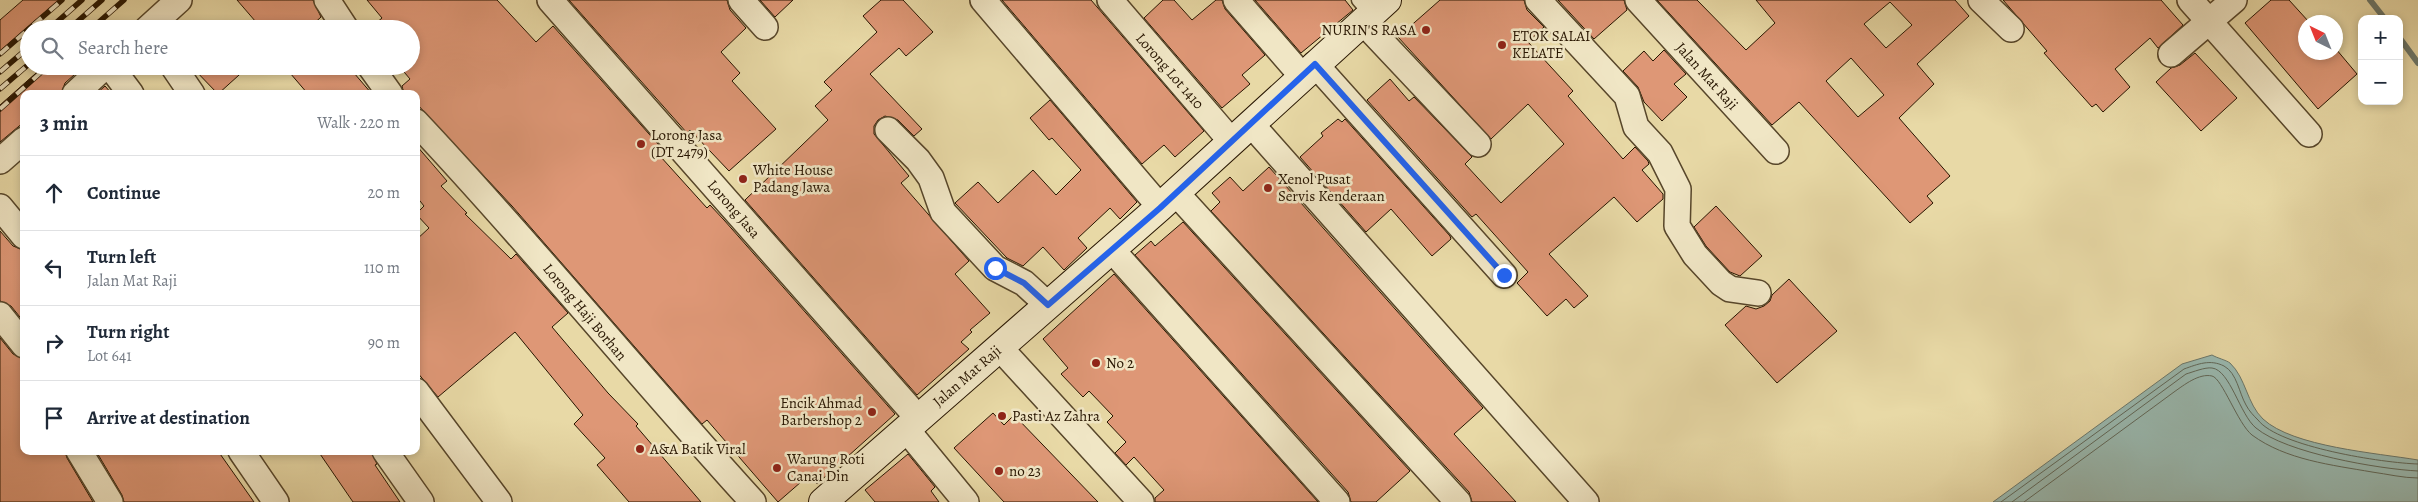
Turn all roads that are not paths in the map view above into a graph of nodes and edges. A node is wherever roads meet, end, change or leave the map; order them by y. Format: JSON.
{"nodes":[{"id":1,"x":180,"y":0,"type":"edge"},
{"id":2,"x":327,"y":0,"type":"edge"},
{"id":3,"x":550,"y":0,"type":"edge"},
{"id":4,"x":741,"y":0,"type":"edge"},
{"id":5,"x":983,"y":0,"type":"edge"},
{"id":6,"x":1110,"y":0,"type":"edge"},
{"id":7,"x":1236,"y":0,"type":"edge"},
{"id":8,"x":1538,"y":0,"type":"edge"},
{"id":9,"x":1638,"y":0,"type":"edge"},
{"id":10,"x":1981,"y":0,"type":"edge"},
{"id":11,"x":2190,"y":0,"type":"edge"},
{"id":12,"x":2234,"y":0,"type":"edge"},
{"id":13,"x":1370,"y":9,"type":"edge"},
{"id":14,"x":158,"y":20,"type":"edge"},
{"id":15,"x":340,"y":20,"type":"edge"},
{"id":16,"x":2209,"y":21,"type":"junction"},
{"id":17,"x":766,"y":27,"type":"dead end"},
{"id":18,"x":2011,"y":30,"type":"dead end"},
{"id":19,"x":2170,"y":54,"type":"dead end"},
{"id":20,"x":1309,"y":70,"type":"junction"},
{"id":21,"x":96,"y":75,"type":"edge"},
{"id":22,"x":117,"y":75,"type":"edge"},
{"id":23,"x":179,"y":75,"type":"edge"},
{"id":24,"x":376,"y":75,"type":"edge"},
{"id":25,"x":79,"y":90,"type":"edge"},
{"id":26,"x":128,"y":90,"type":"edge"},
{"id":27,"x":189,"y":90,"type":"edge"},
{"id":28,"x":387,"y":90,"type":"edge"},
{"id":29,"x":420,"y":126,"type":"edge"},
{"id":30,"x":888,"y":130,"type":"dead end"},
{"id":31,"x":1241,"y":133,"type":"junction"},
{"id":32,"x":2309,"y":134,"type":"dead end"},
{"id":33,"x":20,"y":144,"type":"edge"},
{"id":34,"x":1478,"y":144,"type":"dead end"},
{"id":35,"x":1776,"y":151,"type":"dead end"},
{"id":36,"x":0,"y":162,"type":"edge"},
{"id":37,"x":1168,"y":200,"type":"junction"},
{"id":38,"x":0,"y":207,"type":"edge"},
{"id":39,"x":20,"y":231,"type":"edge"},
{"id":40,"x":1112,"y":250,"type":"junction"},
{"id":41,"x":1504,"y":275,"type":"dead end"},
{"id":42,"x":1758,"y":292,"type":"dead end"},
{"id":43,"x":1048,"y":305,"type":"junction"},
{"id":44,"x":0,"y":315,"type":"edge"},
{"id":45,"x":20,"y":340,"type":"edge"},
{"id":46,"x":1000,"y":348,"type":"junction"},
{"id":47,"x":420,"y":396,"type":"edge"},
{"id":48,"x":912,"y":423,"type":"junction"},
{"id":49,"x":81,"y":455,"type":"edge"},
{"id":50,"x":244,"y":455,"type":"edge"},
{"id":51,"x":388,"y":455,"type":"edge"},
{"id":52,"x":110,"y":502,"type":"edge"},
{"id":53,"x":276,"y":502,"type":"edge"},
{"id":54,"x":421,"y":502,"type":"edge"},
{"id":55,"x":499,"y":502,"type":"edge"},
{"id":56,"x":753,"y":502,"type":"edge"},
{"id":57,"x":823,"y":502,"type":"edge"},
{"id":58,"x":966,"y":502,"type":"edge"},
{"id":59,"x":1141,"y":502,"type":"edge"},
{"id":60,"x":1337,"y":502,"type":"edge"},
{"id":61,"x":1458,"y":502,"type":"edge"},
{"id":62,"x":1586,"y":502,"type":"edge"}],
"edges":[{"from":1,"to":14,"type":"street"},
{"from":2,"to":15,"type":"street"},
{"from":3,"to":48,"type":"street","name":"Lorong Jasa"},
{"from":4,"to":17,"type":"street"},
{"from":5,"to":37,"type":"street"},
{"from":6,"to":31,"type":"street","name":"Lorong Lot 1410"},
{"from":7,"to":20,"type":"street"},
{"from":8,"to":42,"type":"street"},
{"from":9,"to":35,"type":"street","name":"Jalan Mat Raji"},
{"from":10,"to":18,"type":"street"},
{"from":11,"to":16,"type":"street"},
{"from":12,"to":16,"type":"street"},
{"from":13,"to":20,"type":"street","name":"Jalan Mat Raji"},
{"from":13,"to":34,"type":"street"},
{"from":16,"to":19,"type":"street"},
{"from":16,"to":32,"type":"street"},
{"from":20,"to":31,"type":"street","name":"Jalan Mat Raji"},
{"from":20,"to":41,"type":"street"},
{"from":21,"to":25,"type":"street"},
{"from":22,"to":26,"type":"street"},
{"from":23,"to":27,"type":"street"},
{"from":24,"to":28,"type":"street"},
{"from":29,"to":56,"type":"street","name":"Lorong Haji Borhan"},
{"from":30,"to":43,"type":"street"},
{"from":31,"to":37,"type":"street","name":"Jalan Mat Raji"},
{"from":31,"to":62,"type":"street","name":"Lorong Lot 1410"},
{"from":33,"to":36,"type":"street"},
{"from":37,"to":40,"type":"street","name":"Jalan Mat Raji"},
{"from":37,"to":61,"type":"street"},
{"from":38,"to":39,"type":"street"},
{"from":40,"to":43,"type":"street","name":"Jalan Mat Raji"},
{"from":40,"to":60,"type":"street"},
{"from":43,"to":46,"type":"street","name":"Jalan Mat Raji"},
{"from":44,"to":45,"type":"street"},
{"from":46,"to":48,"type":"street","name":"Jalan Mat Raji"},
{"from":46,"to":59,"type":"street"},
{"from":47,"to":55,"type":"street"},
{"from":48,"to":57,"type":"street","name":"Jalan Mat Raji"},
{"from":48,"to":58,"type":"street","name":"Lorong Jasa"},
{"from":49,"to":52,"type":"street"},
{"from":50,"to":53,"type":"street"},
{"from":51,"to":54,"type":"street"}]}
